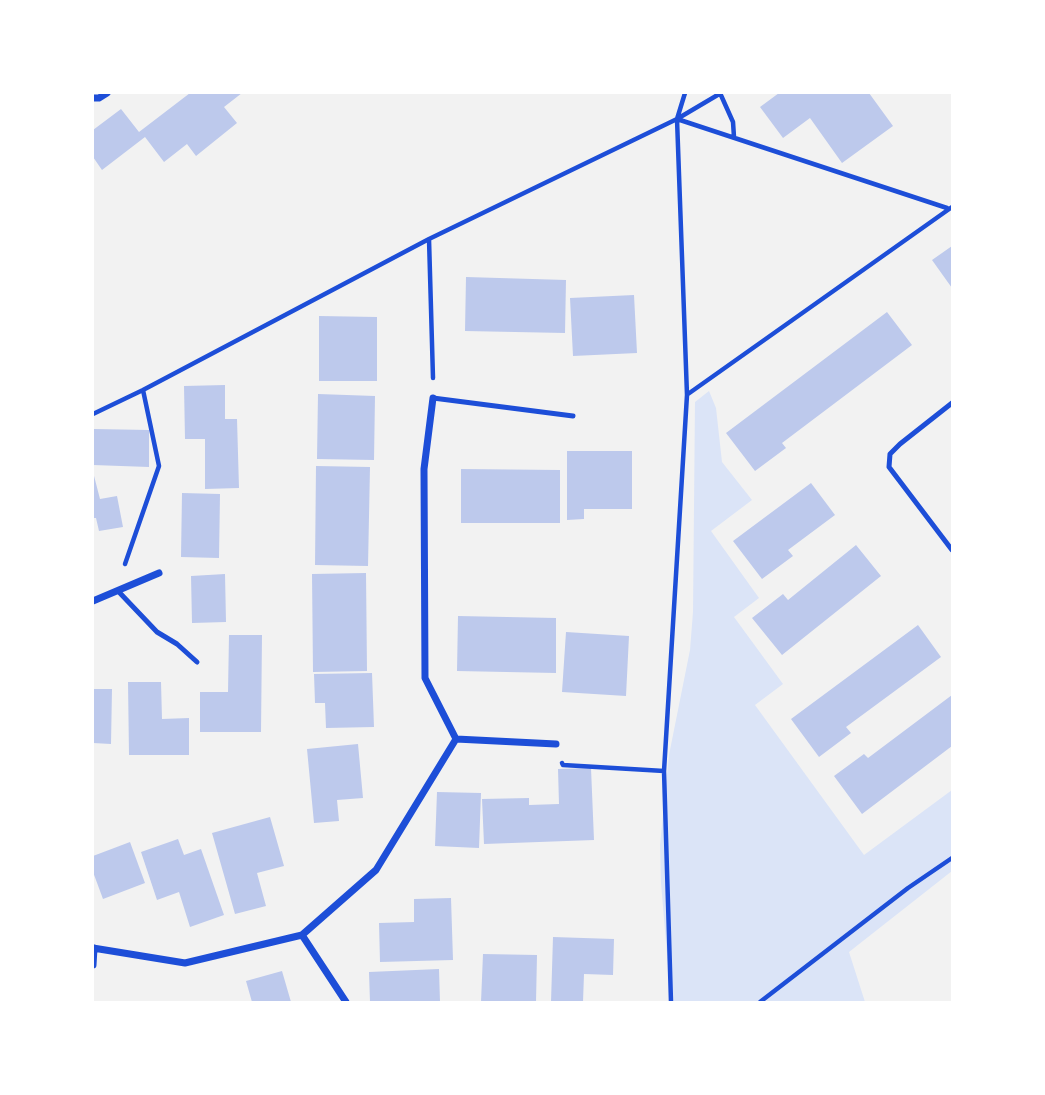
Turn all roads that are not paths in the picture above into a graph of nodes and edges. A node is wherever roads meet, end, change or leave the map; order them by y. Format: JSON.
{"nodes":[{"id":1,"x":107,"y":93,"type":"edge"},
{"id":2,"x":93,"y":97,"type":"edge"},
{"id":3,"x":433,"y":398,"type":"joint"},
{"id":4,"x":952,"y":403,"type":"edge"},
{"id":5,"x":573,"y":416,"type":"dead end"},
{"id":6,"x":952,"y":551,"type":"edge"},
{"id":7,"x":159,"y":573,"type":"dead end"},
{"id":8,"x":118,"y":591,"type":"junction"},
{"id":9,"x":93,"y":601,"type":"edge"},
{"id":10,"x":197,"y":662,"type":"dead end"},
{"id":11,"x":456,"y":739,"type":"junction"},
{"id":12,"x":556,"y":744,"type":"road end"},
{"id":13,"x":302,"y":935,"type":"junction"},
{"id":14,"x":93,"y":948,"type":"edge"},
{"id":15,"x":93,"y":965,"type":"edge"},
{"id":16,"x":346,"y":1002,"type":"edge"}],
"edges":[{"from":1,"to":2,"type":"street"},
{"from":3,"to":5,"type":"lane"},
{"from":3,"to":11,"type":"street"},
{"from":4,"to":6,"type":"lane"},
{"from":7,"to":8,"type":"street"},
{"from":8,"to":9,"type":"street"},
{"from":8,"to":10,"type":"lane"},
{"from":11,"to":12,"type":"street"},
{"from":11,"to":13,"type":"street"},
{"from":13,"to":14,"type":"street"},
{"from":13,"to":16,"type":"street"},
{"from":14,"to":15,"type":"street"}]}
